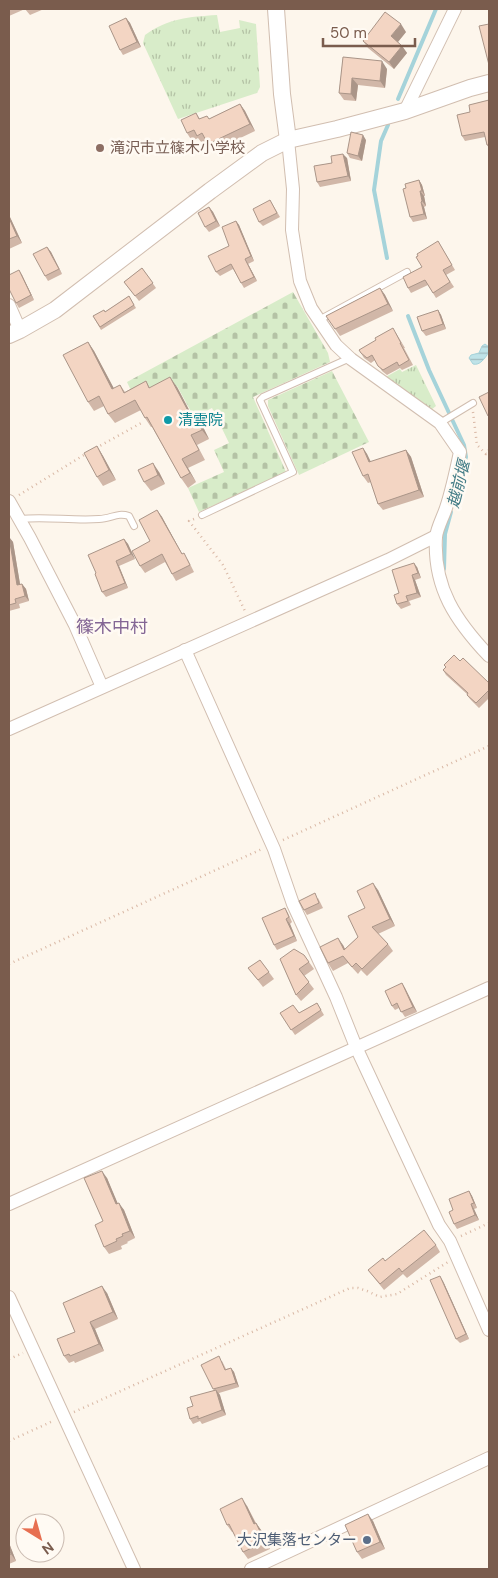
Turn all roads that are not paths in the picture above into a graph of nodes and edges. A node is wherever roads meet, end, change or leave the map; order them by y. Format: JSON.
{"nodes":[{"id":1,"x":276,"y":9,"type":"edge"},
{"id":2,"x":455,"y":9,"type":"edge"},
{"id":3,"x":489,"y":83,"type":"edge"},
{"id":4,"x":404,"y":111,"type":"junction"},
{"id":5,"x":288,"y":140,"type":"junction"},
{"id":6,"x":407,"y":272,"type":"dead end"},
{"id":7,"x":9,"y":305,"type":"edge"},
{"id":8,"x":318,"y":320,"type":"junction"},
{"id":9,"x":14,"y":333,"type":"edge"},
{"id":10,"x":350,"y":358,"type":"junction"},
{"id":11,"x":473,"y":403,"type":"road end"},
{"id":12,"x":443,"y":421,"type":"junction"},
{"id":13,"x":13,"y":498,"type":"edge"},
{"id":14,"x":202,"y":515,"type":"road end"},
{"id":15,"x":19,"y":519,"type":"junction"},
{"id":16,"x":134,"y":526,"type":"dead end"},
{"id":17,"x":436,"y":536,"type":"junction"},
{"id":18,"x":185,"y":650,"type":"junction"},
{"id":19,"x":489,"y":656,"type":"edge"},
{"id":20,"x":102,"y":687,"type":"junction"},
{"id":21,"x":9,"y":729,"type":"edge"},
{"id":22,"x":489,"y":988,"type":"edge"},
{"id":23,"x":356,"y":1047,"type":"junction"},
{"id":24,"x":9,"y":1204,"type":"edge"},
{"id":25,"x":9,"y":1297,"type":"edge"},
{"id":26,"x":489,"y":1330,"type":"edge"},
{"id":27,"x":489,"y":1458,"type":"edge"},
{"id":28,"x":134,"y":1569,"type":"edge"},
{"id":29,"x":251,"y":1569,"type":"edge"}],
"edges":[{"from":1,"to":5,"type":"street"},
{"from":2,"to":4,"type":"street"},
{"from":3,"to":4,"type":"street"},
{"from":4,"to":5,"type":"street"},
{"from":5,"to":8,"type":"street"},
{"from":5,"to":9,"type":"street"},
{"from":6,"to":8,"type":"lane"},
{"from":7,"to":9,"type":"street"},
{"from":8,"to":10,"type":"street"},
{"from":10,"to":12,"type":"street"},
{"from":10,"to":14,"type":"lane"},
{"from":11,"to":12,"type":"lane"},
{"from":12,"to":17,"type":"street"},
{"from":13,"to":15,"type":"street"},
{"from":15,"to":16,"type":"lane"},
{"from":15,"to":20,"type":"street"},
{"from":17,"to":18,"type":"street"},
{"from":17,"to":19,"type":"street"},
{"from":18,"to":20,"type":"street"},
{"from":18,"to":23,"type":"street"},
{"from":20,"to":21,"type":"street"},
{"from":22,"to":23,"type":"street"},
{"from":23,"to":24,"type":"street"},
{"from":23,"to":26,"type":"street"},
{"from":25,"to":28,"type":"street"},
{"from":27,"to":29,"type":"street"}]}
